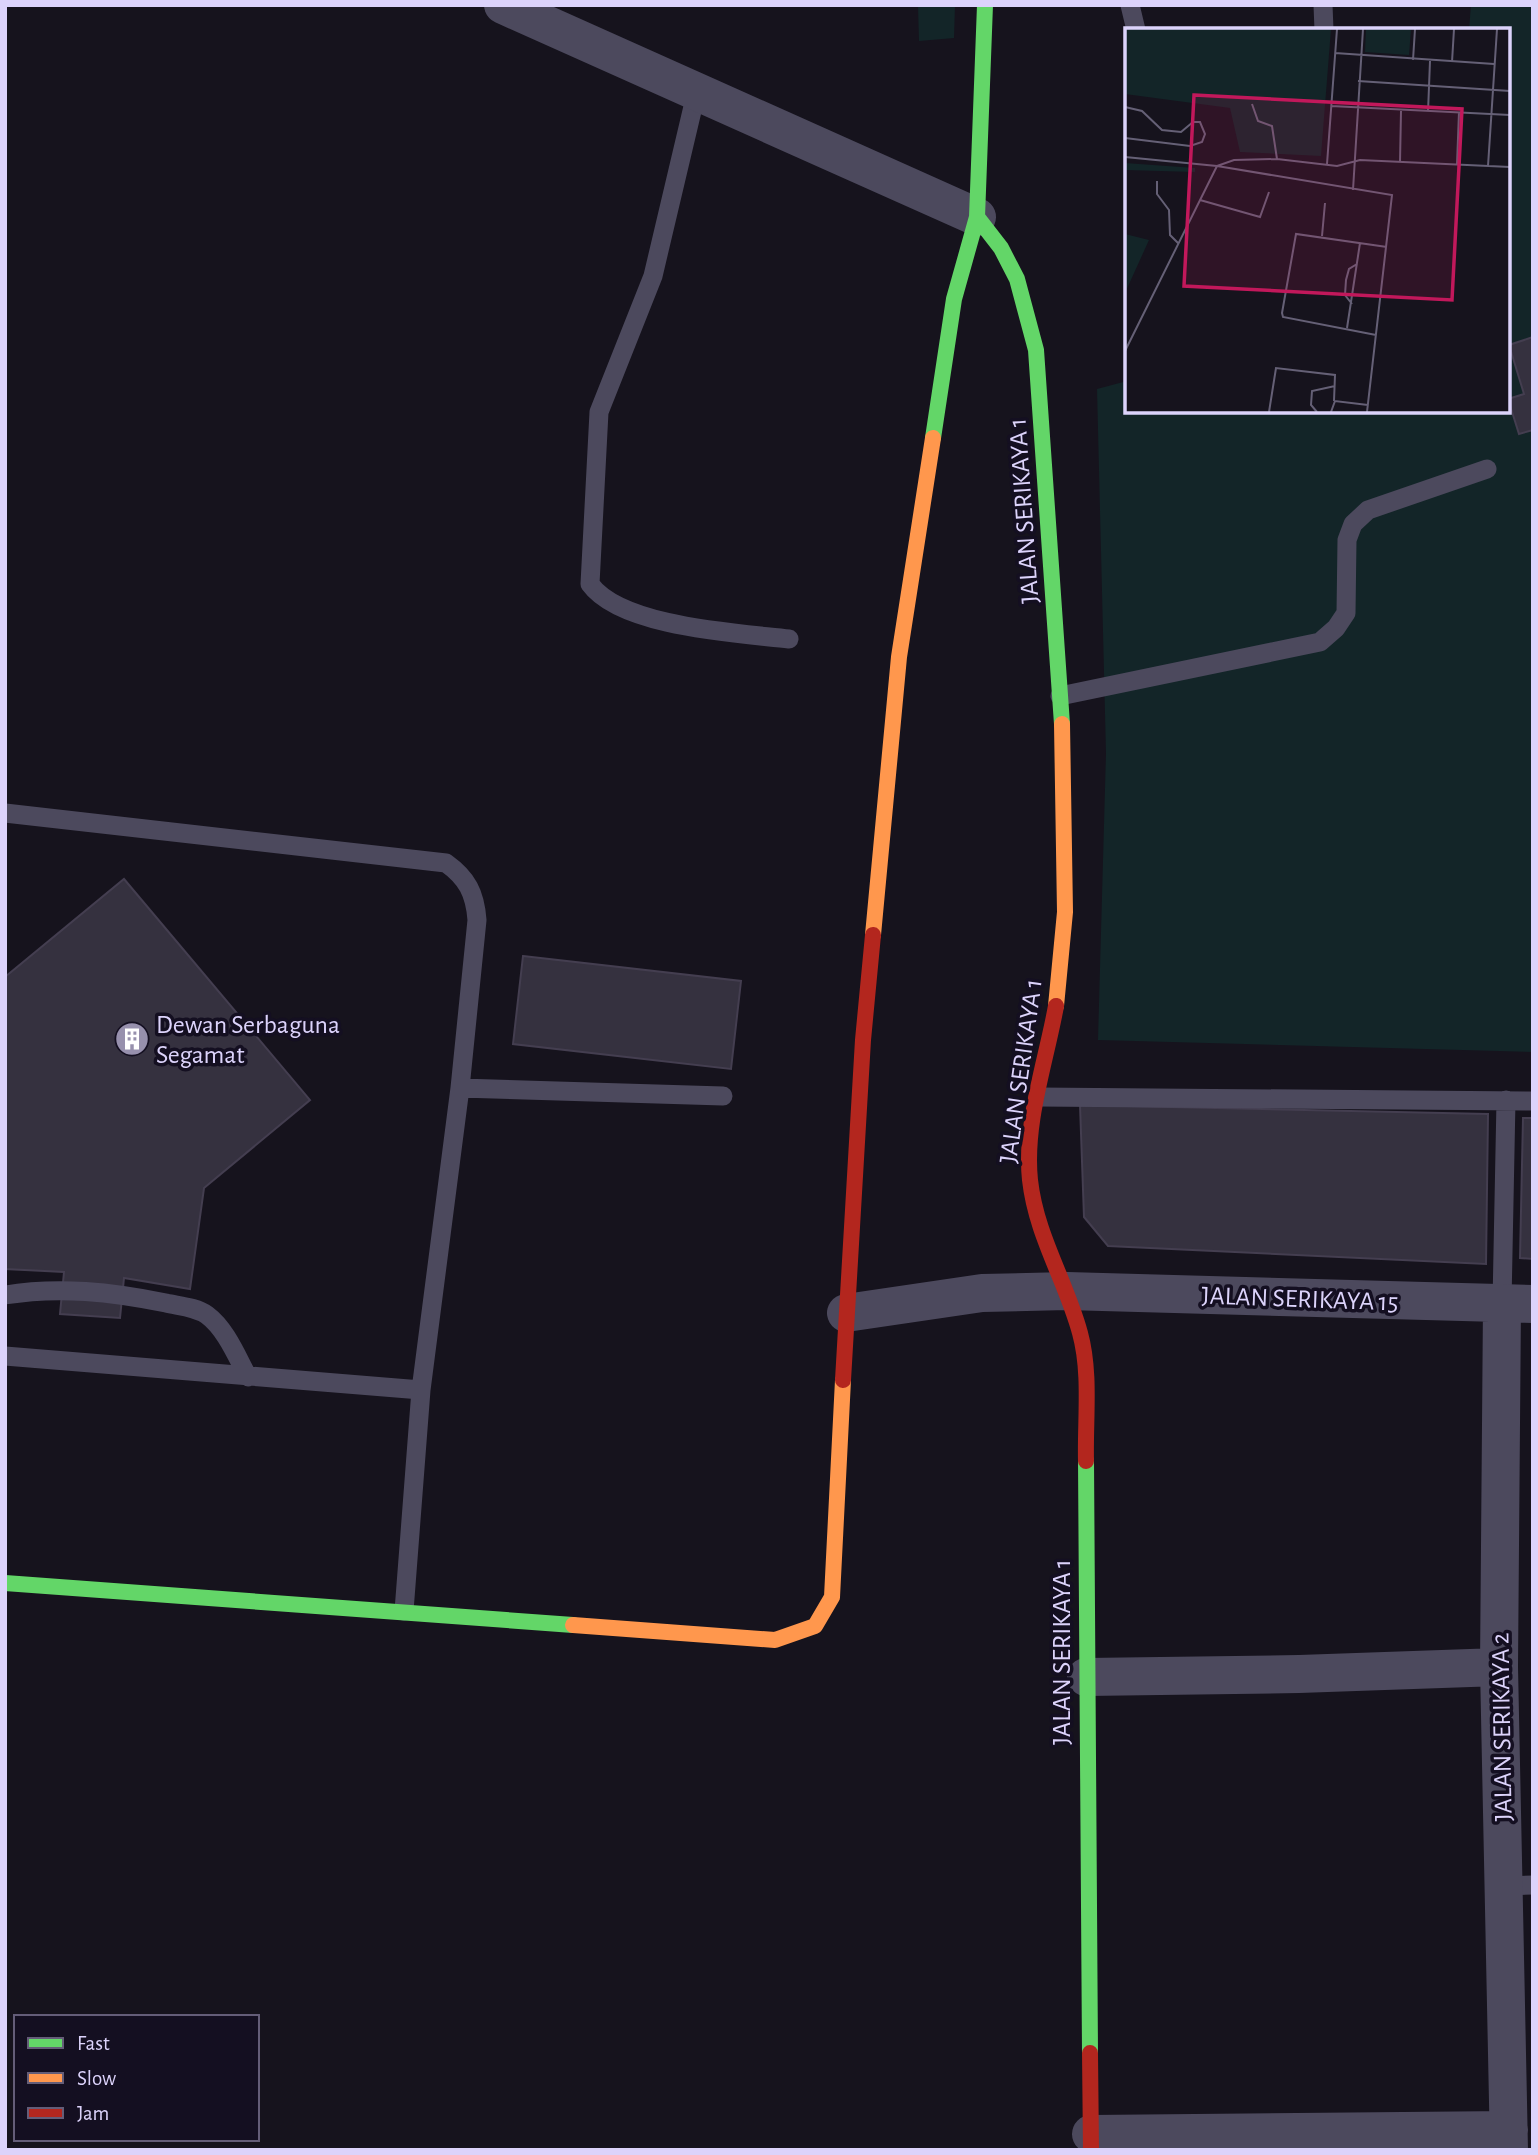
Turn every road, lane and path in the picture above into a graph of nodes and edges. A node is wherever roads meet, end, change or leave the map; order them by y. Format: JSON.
{"nodes":[{"id":1,"x":503,"y":5,"type":"edge"},
{"id":2,"x":985,"y":5,"type":"edge"},
{"id":3,"x":1130,"y":5,"type":"edge"},
{"id":4,"x":1323,"y":5,"type":"edge"},
{"id":5,"x":1136,"y":28,"type":"edge"},
{"id":6,"x":1324,"y":28,"type":"edge"},
{"id":7,"x":696,"y":94,"type":"junction"},
{"id":8,"x":977,"y":217,"type":"junction"},
{"id":9,"x":1487,"y":469,"type":"dead end"},
{"id":10,"x":789,"y":639,"type":"dead end"},
{"id":11,"x":1060,"y":696,"type":"junction"},
{"id":12,"x":5,"y":813,"type":"edge"},
{"id":13,"x":460,"y":1088,"type":"junction"},
{"id":14,"x":723,"y":1096,"type":"dead end"},
{"id":15,"x":1038,"y":1097,"type":"junction"},
{"id":16,"x":1506,"y":1100,"type":"junction"},
{"id":17,"x":1533,"y":1101,"type":"edge"},
{"id":18,"x":1067,"y":1291,"type":"junction"},
{"id":19,"x":5,"y":1295,"type":"edge"},
{"id":20,"x":1517,"y":1304,"type":"edge"},
{"id":21,"x":845,"y":1313,"type":"junction"},
{"id":22,"x":5,"y":1356,"type":"edge"},
{"id":23,"x":248,"y":1377,"type":"junction"},
{"id":24,"x":421,"y":1390,"type":"junction"},
{"id":25,"x":5,"y":1583,"type":"edge"},
{"id":26,"x":404,"y":1611,"type":"junction"},
{"id":27,"x":1499,"y":1667,"type":"junction"},
{"id":28,"x":1086,"y":1677,"type":"junction"},
{"id":29,"x":1518,"y":1886,"type":"edge"},
{"id":30,"x":1509,"y":2140,"type":"edge"},
{"id":31,"x":1091,"y":2142,"type":"edge"}],
"edges":[{"from":1,"to":7,"type":"street"},
{"from":2,"to":8,"type":"street"},
{"from":3,"to":5,"type":"lane"},
{"from":4,"to":6,"type":"lane"},
{"from":7,"to":8,"type":"street"},
{"from":7,"to":10,"type":"lane"},
{"from":8,"to":11,"type":"street","name":"JALAN SERIKAYA 1"},
{"from":8,"to":21,"type":"street"},
{"from":9,"to":11,"type":"lane"},
{"from":11,"to":15,"type":"street","name":"JALAN SERIKAYA 1"},
{"from":12,"to":13,"type":"lane"},
{"from":13,"to":14,"type":"lane"},
{"from":13,"to":24,"type":"lane"},
{"from":15,"to":16,"type":"lane"},
{"from":15,"to":18,"type":"street","name":"JALAN SERIKAYA 1"},
{"from":16,"to":17,"type":"lane"},
{"from":16,"to":20,"type":"lane"},
{"from":18,"to":20,"type":"street","name":"JALAN SERIKAYA 15"},
{"from":18,"to":21,"type":"street","name":"JALAN SERIKAYA 15"},
{"from":18,"to":28,"type":"street","name":"JALAN SERIKAYA 1"},
{"from":19,"to":23,"type":"lane"},
{"from":20,"to":27,"type":"street","name":"JALAN SERIKAYA 2"},
{"from":21,"to":26,"type":"street"},
{"from":22,"to":23,"type":"lane"},
{"from":23,"to":24,"type":"lane"},
{"from":24,"to":26,"type":"lane"},
{"from":25,"to":26,"type":"street"},
{"from":27,"to":28,"type":"street"},
{"from":27,"to":29,"type":"street","name":"JALAN SERIKAYA 2"},
{"from":28,"to":31,"type":"street","name":"JALAN SERIKAYA 1"},
{"from":29,"to":30,"type":"street","name":"JALAN SERIKAYA 2"},
{"from":30,"to":31,"type":"street"}]}
